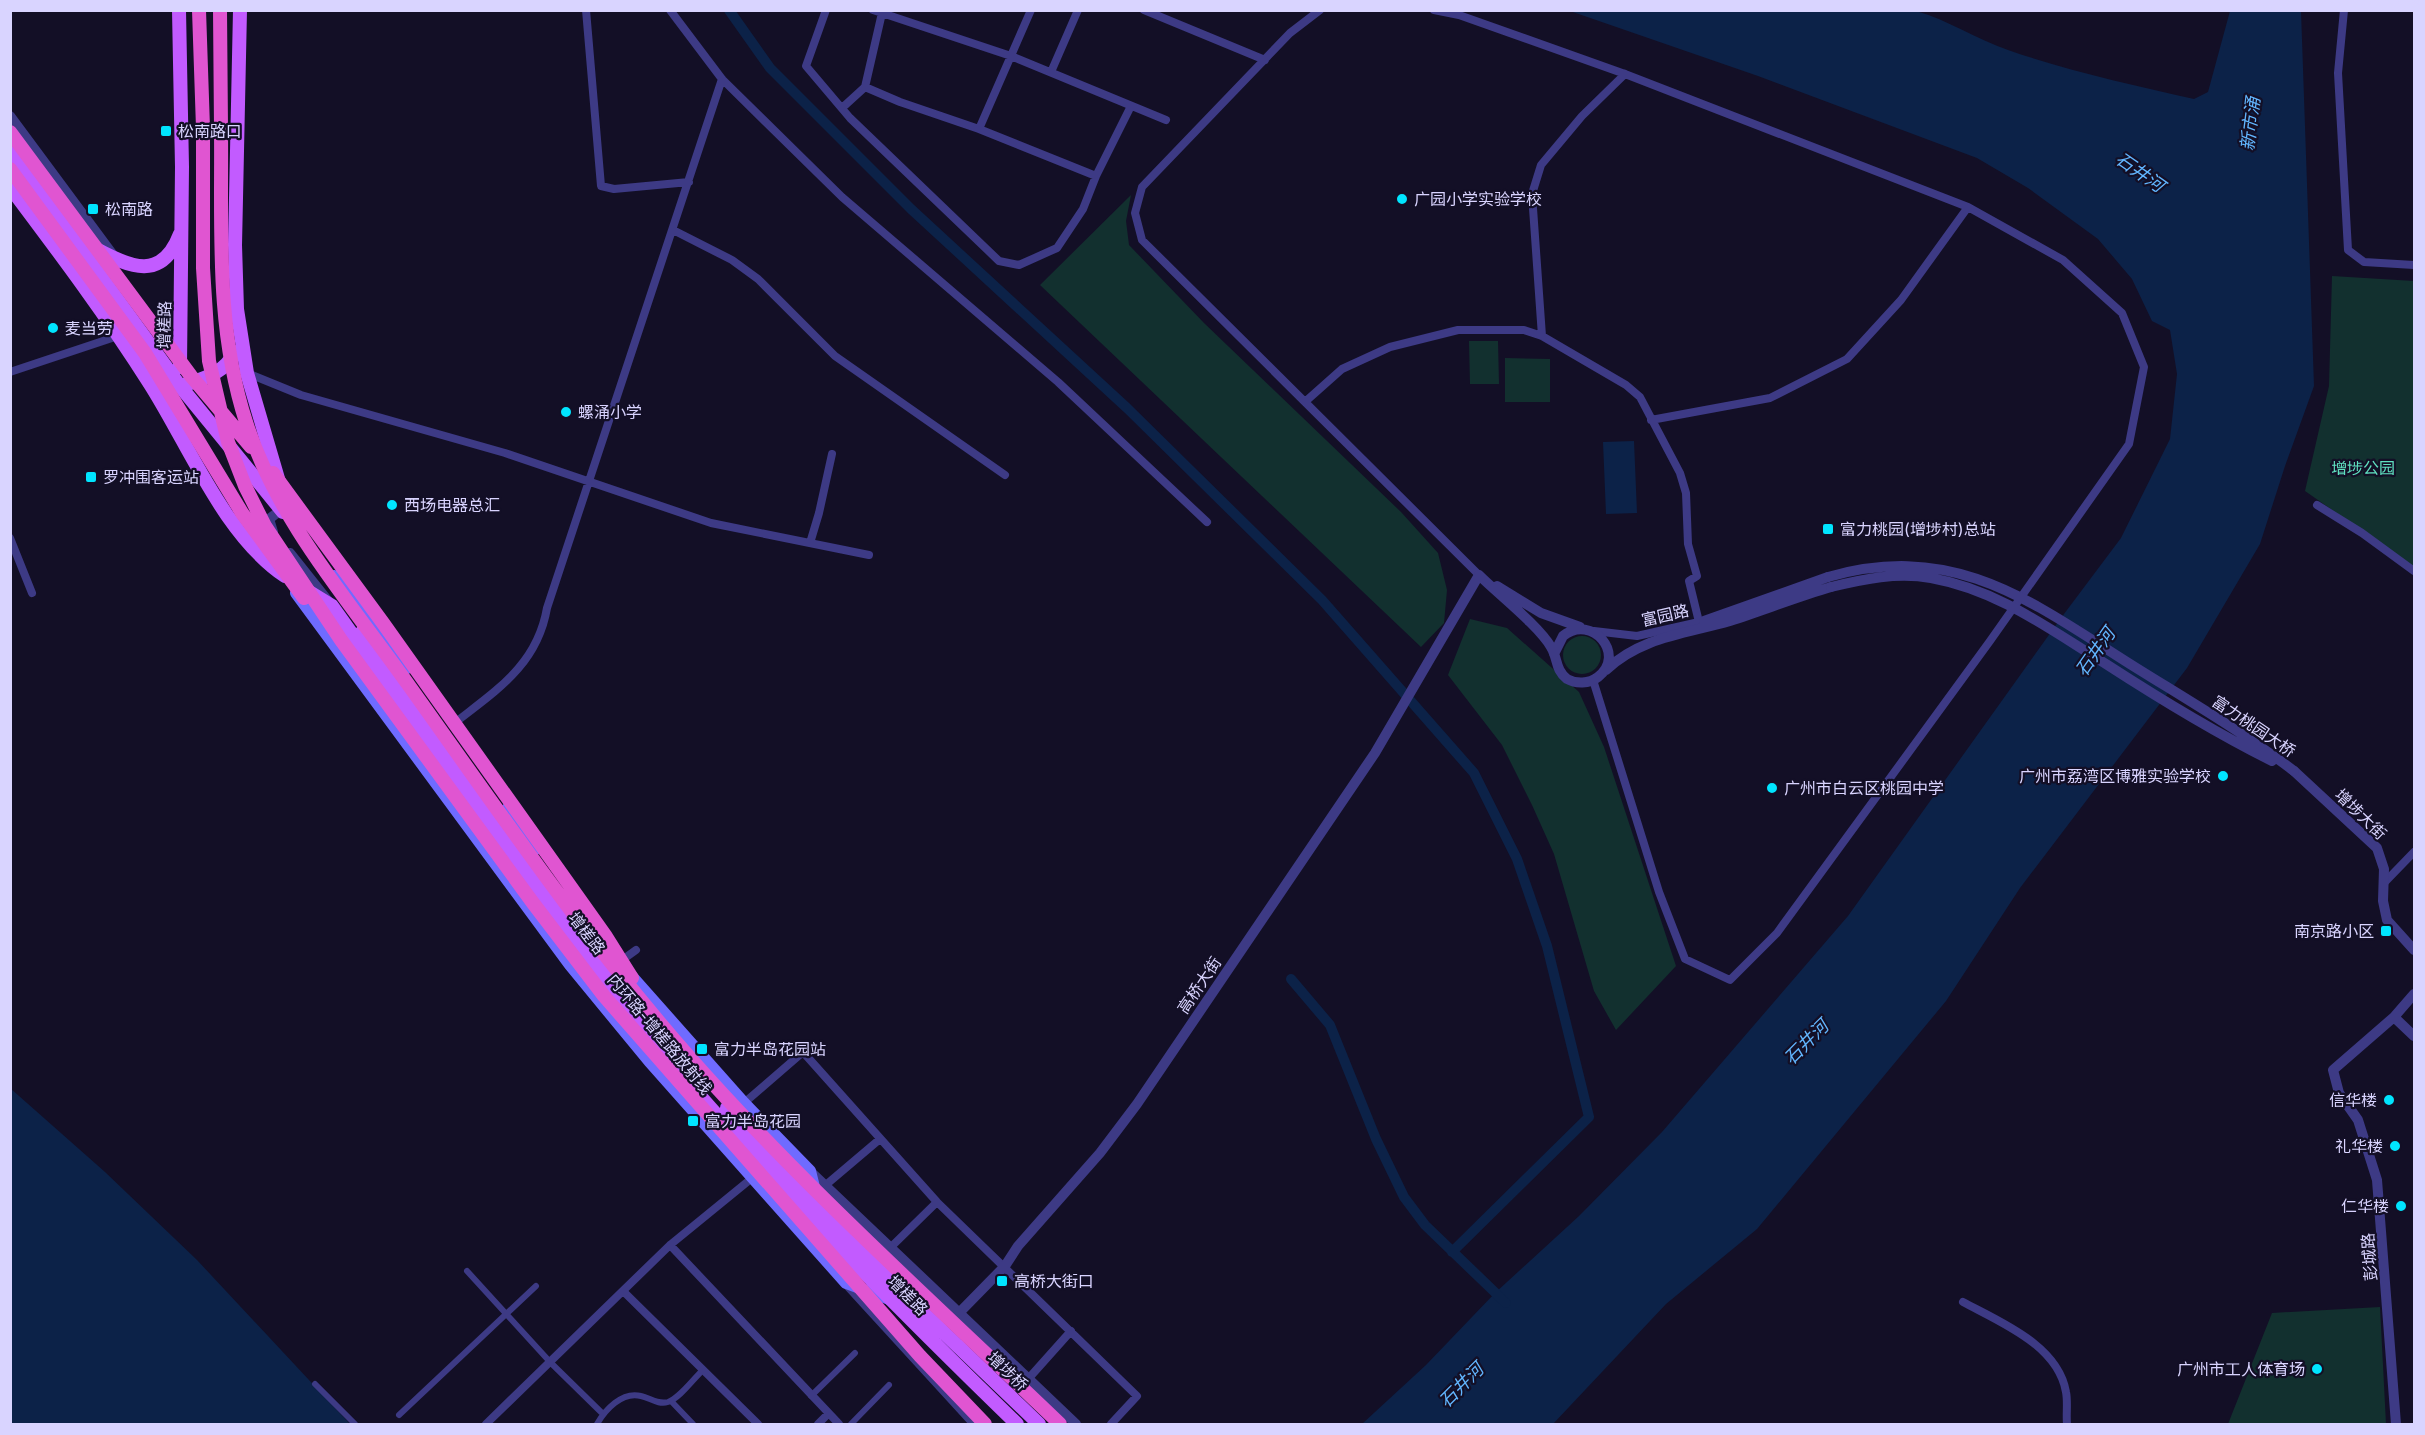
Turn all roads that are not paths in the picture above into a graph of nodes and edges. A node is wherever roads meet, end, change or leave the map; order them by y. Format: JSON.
{"nodes":[{"id":1,"x":179,"y":10,"type":"edge"},
{"id":2,"x":199,"y":10,"type":"edge"},
{"id":3,"x":220,"y":10,"type":"edge"},
{"id":4,"x":240,"y":10,"type":"edge"},
{"id":5,"x":586,"y":10,"type":"edge"},
{"id":6,"x":670,"y":10,"type":"edge"},
{"id":7,"x":826,"y":10,"type":"edge"},
{"id":8,"x":1031,"y":10,"type":"edge"},
{"id":9,"x":1078,"y":10,"type":"edge"},
{"id":10,"x":1144,"y":10,"type":"edge"},
{"id":11,"x":1320,"y":10,"type":"edge"},
{"id":12,"x":1434,"y":10,"type":"edge"},
{"id":13,"x":2344,"y":10,"type":"edge"},
{"id":14,"x":877,"y":12,"type":"edge"},
{"id":15,"x":1011,"y":56,"type":"junction"},
{"id":16,"x":1264,"y":60,"type":"junction"},
{"id":17,"x":1051,"y":72,"type":"junction"},
{"id":18,"x":1625,"y":74,"type":"junction"},
{"id":19,"x":722,"y":79,"type":"junction"},
{"id":20,"x":865,"y":87,"type":"junction"},
{"id":21,"x":1131,"y":106,"type":"junction"},
{"id":22,"x":842,"y":108,"type":"junction"},
{"id":23,"x":10,"y":116,"type":"edge"},
{"id":24,"x":1166,"y":120,"type":"dead end"},
{"id":25,"x":979,"y":129,"type":"junction"},
{"id":26,"x":10,"y":132,"type":"edge"},
{"id":27,"x":10,"y":151,"type":"edge"},
{"id":28,"x":40,"y":156,"type":"junction"},
{"id":29,"x":10,"y":169,"type":"edge"},
{"id":30,"x":1096,"y":176,"type":"junction"},
{"id":31,"x":689,"y":182,"type":"junction"},
{"id":32,"x":10,"y":187,"type":"edge"},
{"id":33,"x":10,"y":200,"type":"edge"},
{"id":34,"x":49,"y":204,"type":"junction"},
{"id":35,"x":1968,"y":207,"type":"junction"},
{"id":36,"x":34,"y":219,"type":"junction"},
{"id":37,"x":182,"y":229,"type":"junction"},
{"id":38,"x":673,"y":230,"type":"junction"},
{"id":39,"x":73,"y":236,"type":"junction"},
{"id":40,"x":117,"y":260,"type":"junction"},
{"id":41,"x":2415,"y":265,"type":"edge"},
{"id":42,"x":240,"y":330,"type":"junction"},
{"id":43,"x":118,"y":336,"type":"junction"},
{"id":44,"x":1542,"y":336,"type":"junction"},
{"id":45,"x":10,"y":372,"type":"edge"},
{"id":46,"x":247,"y":373,"type":"junction"},
{"id":47,"x":150,"y":384,"type":"junction"},
{"id":48,"x":180,"y":386,"type":"junction"},
{"id":49,"x":1306,"y":401,"type":"junction"},
{"id":50,"x":1651,"y":420,"type":"junction"},
{"id":51,"x":185,"y":444,"type":"junction"},
{"id":52,"x":832,"y":454,"type":"dead end"},
{"id":53,"x":1005,"y":475,"type":"dead end"},
{"id":54,"x":591,"y":482,"type":"junction"},
{"id":55,"x":2317,"y":506,"type":"dead end"},
{"id":56,"x":281,"y":510,"type":"junction"},
{"id":57,"x":1208,"y":522,"type":"dead end"},
{"id":58,"x":304,"y":536,"type":"junction"},
{"id":59,"x":10,"y":538,"type":"edge"},
{"id":60,"x":810,"y":543,"type":"junction"},
{"id":61,"x":869,"y":555,"type":"dead end"},
{"id":62,"x":325,"y":566,"type":"junction"},
{"id":63,"x":2415,"y":571,"type":"edge"},
{"id":64,"x":281,"y":573,"type":"junction"},
{"id":65,"x":1479,"y":575,"type":"junction"},
{"id":66,"x":1830,"y":582,"type":"junction"},
{"id":67,"x":32,"y":593,"type":"dead end"},
{"id":68,"x":332,"y":606,"type":"junction"},
{"id":69,"x":1699,"y":622,"type":"junction"},
{"id":70,"x":1588,"y":629,"type":"junction"},
{"id":71,"x":342,"y":640,"type":"junction"},
{"id":72,"x":1554,"y":654,"type":"junction"},
{"id":73,"x":1603,"y":672,"type":"junction"},
{"id":74,"x":1593,"y":680,"type":"junction"},
{"id":75,"x":450,"y":727,"type":"junction"},
{"id":76,"x":470,"y":756,"type":"junction"},
{"id":77,"x":456,"y":765,"type":"junction"},
{"id":78,"x":2294,"y":771,"type":"joint"},
{"id":79,"x":480,"y":816,"type":"junction"},
{"id":80,"x":2415,"y":852,"type":"edge"},
{"id":81,"x":490,"y":859,"type":"junction"},
{"id":82,"x":2384,"y":883,"type":"junction"},
{"id":83,"x":636,"y":950,"type":"dead end"},
{"id":84,"x":2415,"y":950,"type":"edge"},
{"id":85,"x":620,"y":962,"type":"junction"},
{"id":86,"x":608,"y":971,"type":"junction"},
{"id":87,"x":2415,"y":994,"type":"edge"},
{"id":88,"x":655,"y":1016,"type":"junction"},
{"id":89,"x":2394,"y":1017,"type":"junction"},
{"id":90,"x":634,"y":1019,"type":"junction"},
{"id":91,"x":2415,"y":1036,"type":"edge"},
{"id":92,"x":637,"y":1048,"type":"junction"},
{"id":93,"x":744,"y":1103,"type":"junction"},
{"id":94,"x":689,"y":1105,"type":"junction"},
{"id":95,"x":721,"y":1117,"type":"junction"},
{"id":96,"x":746,"y":1129,"type":"junction"},
{"id":97,"x":774,"y":1134,"type":"junction"},
{"id":98,"x":880,"y":1139,"type":"junction"},
{"id":99,"x":766,"y":1167,"type":"junction"},
{"id":100,"x":753,"y":1178,"type":"junction"},
{"id":101,"x":820,"y":1195,"type":"junction"},
{"id":102,"x":937,"y":1202,"type":"junction"},
{"id":103,"x":670,"y":1245,"type":"junction"},
{"id":104,"x":891,"y":1248,"type":"junction"},
{"id":105,"x":1005,"y":1266,"type":"junction"},
{"id":106,"x":467,"y":1271,"type":"dead end"},
{"id":107,"x":846,"y":1283,"type":"junction"},
{"id":108,"x":536,"y":1286,"type":"dead end"},
{"id":109,"x":622,"y":1291,"type":"junction"},
{"id":110,"x":889,"y":1299,"type":"junction"},
{"id":111,"x":1964,"y":1302,"type":"dead end"},
{"id":112,"x":959,"y":1313,"type":"junction"},
{"id":113,"x":505,"y":1315,"type":"junction"},
{"id":114,"x":1071,"y":1331,"type":"junction"},
{"id":115,"x":954,"y":1342,"type":"joint"},
{"id":116,"x":942,"y":1352,"type":"joint"},
{"id":117,"x":855,"y":1353,"type":"dead end"},
{"id":118,"x":550,"y":1363,"type":"junction"},
{"id":119,"x":703,"y":1370,"type":"junction"},
{"id":120,"x":1029,"y":1378,"type":"junction"},
{"id":121,"x":315,"y":1384,"type":"dead end"},
{"id":122,"x":889,"y":1385,"type":"dead end"},
{"id":123,"x":811,"y":1395,"type":"junction"},
{"id":124,"x":671,"y":1401,"type":"junction"},
{"id":125,"x":603,"y":1414,"type":"junction"},
{"id":126,"x":828,"y":1414,"type":"junction"},
{"id":127,"x":399,"y":1415,"type":"dead end"},
{"id":128,"x":1076,"y":1424,"type":"edge"},
{"id":129,"x":354,"y":1425,"type":"edge"},
{"id":130,"x":486,"y":1425,"type":"edge"},
{"id":131,"x":597,"y":1425,"type":"edge"},
{"id":132,"x":693,"y":1425,"type":"edge"},
{"id":133,"x":758,"y":1425,"type":"edge"},
{"id":134,"x":818,"y":1425,"type":"edge"},
{"id":135,"x":839,"y":1425,"type":"edge"},
{"id":136,"x":851,"y":1425,"type":"edge"},
{"id":137,"x":975,"y":1425,"type":"edge"},
{"id":138,"x":985,"y":1425,"type":"edge"},
{"id":139,"x":1017,"y":1425,"type":"edge"},
{"id":140,"x":1039,"y":1425,"type":"edge"},
{"id":141,"x":1060,"y":1425,"type":"edge"},
{"id":142,"x":1111,"y":1425,"type":"edge"},
{"id":143,"x":2067,"y":1425,"type":"edge"},
{"id":144,"x":2396,"y":1425,"type":"edge"}],
"edges":[{"from":1,"to":37,"type":"main road","name":"增槎路"},
{"from":2,"to":71,"type":"highway","bridge":true},
{"from":3,"to":88,"type":"highway","name":"增槎路","bridge":true},
{"from":4,"to":42,"type":"main road","name":"增槎路"},
{"from":5,"to":31,"type":"street"},
{"from":6,"to":19,"type":"street"},
{"from":7,"to":22,"type":"street"},
{"from":8,"to":15,"type":"street"},
{"from":9,"to":17,"type":"street"},
{"from":10,"to":16,"type":"street"},
{"from":11,"to":16,"type":"street"},
{"from":12,"to":18,"type":"street"},
{"from":13,"to":41,"type":"street"},
{"from":14,"to":15,"type":"street"},
{"from":14,"to":20,"type":"street"},
{"from":15,"to":17,"type":"street"},
{"from":15,"to":25,"type":"street"},
{"from":16,"to":49,"type":"street"},
{"from":17,"to":21,"type":"street"},
{"from":18,"to":35,"type":"street"},
{"from":18,"to":44,"type":"street"},
{"from":19,"to":31,"type":"street"},
{"from":19,"to":57,"type":"street"},
{"from":20,"to":22,"type":"street"},
{"from":20,"to":25,"type":"street"},
{"from":21,"to":24,"type":"street"},
{"from":21,"to":30,"type":"street"},
{"from":22,"to":30,"type":"street"},
{"from":23,"to":28,"type":"street"},
{"from":25,"to":30,"type":"street"},
{"from":26,"to":88,"type":"highway","bridge":true},
{"from":27,"to":34,"type":"main road"},
{"from":28,"to":34,"type":"street"},
{"from":28,"to":40,"type":"street"},
{"from":29,"to":71,"type":"highway","bridge":true},
{"from":31,"to":38,"type":"street"},
{"from":32,"to":36,"type":"main road"},
{"from":33,"to":36,"type":"street"},
{"from":34,"to":39,"type":"main road"},
{"from":35,"to":50,"type":"street"},
{"from":35,"to":74,"type":"street"},
{"from":36,"to":43,"type":"main road"},
{"from":37,"to":40,"type":"main road"},
{"from":37,"to":48,"type":"main road","name":"增槎路"},
{"from":38,"to":53,"type":"street"},
{"from":38,"to":54,"type":"street"},
{"from":39,"to":40,"type":"main road"},
{"from":39,"to":48,"type":"main road"},
{"from":42,"to":46,"type":"main road","name":"增槎路"},
{"from":42,"to":48,"type":"main road"},
{"from":43,"to":45,"type":"street"},
{"from":43,"to":47,"type":"main road"},
{"from":44,"to":49,"type":"street"},
{"from":44,"to":50,"type":"street"},
{"from":46,"to":54,"type":"street"},
{"from":46,"to":58,"type":"main road","name":"增槎路"},
{"from":47,"to":48,"type":"main road"},
{"from":47,"to":51,"type":"main road"},
{"from":48,"to":51,"type":"main road","name":"增槎路"},
{"from":48,"to":56,"type":"main road"},
{"from":49,"to":65,"type":"street"},
{"from":50,"to":69,"type":"street"},
{"from":51,"to":64,"type":"main road","name":"增槎路"},
{"from":52,"to":60,"type":"street"},
{"from":54,"to":60,"type":"street"},
{"from":54,"to":75,"type":"street"},
{"from":55,"to":63,"type":"street"},
{"from":56,"to":58,"type":"main road"},
{"from":56,"to":68,"type":"street"},
{"from":58,"to":62,"type":"main road","name":"增槎路"},
{"from":59,"to":67,"type":"street"},
{"from":60,"to":61,"type":"street"},
{"from":62,"to":75,"type":"main road"},
{"from":62,"to":77,"type":"main road","name":"增槎路"},
{"from":64,"to":68,"type":"main road","name":"增槎路"},
{"from":64,"to":81,"type":"main road"},
{"from":65,"to":70,"type":"street","name":"富园路"},
{"from":65,"to":72,"type":"street"},
{"from":65,"to":105,"type":"street","name":"高桥大街"},
{"from":66,"to":69,"type":"street","name":"富园路"},
{"from":66,"to":73,"type":"street","name":"富园路"},
{"from":66,"to":78,"type":"street","name":"富力桃园大桥","bridge":true},
{"from":68,"to":79,"type":"main road","name":"增槎路"},
{"from":69,"to":70,"type":"street","name":"富园路"},
{"from":70,"to":72,"type":"street"},
{"from":70,"to":73,"type":"street"},
{"from":71,"to":138,"type":"highway","name":"内环路-增槎路放射线","bridge":true},
{"from":72,"to":74,"type":"street"},
{"from":73,"to":74,"type":"street"},
{"from":75,"to":76,"type":"main road"},
{"from":76,"to":77,"type":"street"},
{"from":76,"to":85,"type":"main road"},
{"from":77,"to":86,"type":"main road","name":"增槎路"},
{"from":78,"to":82,"type":"street","name":"增埗大街"},
{"from":79,"to":81,"type":"main road"},
{"from":79,"to":90,"type":"main road","name":"增槎路"},
{"from":80,"to":82,"type":"street"},
{"from":81,"to":92,"type":"main road"},
{"from":82,"to":84,"type":"street","name":"增埗大街"},
{"from":83,"to":85,"type":"street"},
{"from":85,"to":86,"type":"street"},
{"from":85,"to":93,"type":"main road"},
{"from":86,"to":96,"type":"main road","name":"增槎路"},
{"from":87,"to":89,"type":"street"},
{"from":88,"to":141,"type":"highway","name":"内环路-增槎路放射线","bridge":true},
{"from":89,"to":91,"type":"street"},
{"from":89,"to":144,"type":"street","name":"彭城路"},
{"from":90,"to":92,"type":"main road"},
{"from":90,"to":95,"type":"main road","name":"增槎路"},
{"from":92,"to":94,"type":"main road"},
{"from":93,"to":97,"type":"main road"},
{"from":93,"to":98,"type":"street"},
{"from":94,"to":95,"type":"main road"},
{"from":94,"to":100,"type":"main road"},
{"from":95,"to":99,"type":"main road","name":"增槎路"},
{"from":96,"to":97,"type":"main road"},
{"from":96,"to":101,"type":"main road","name":"增槎路"},
{"from":97,"to":101,"type":"main road"},
{"from":98,"to":101,"type":"street"},
{"from":98,"to":102,"type":"street"},
{"from":99,"to":100,"type":"street"},
{"from":99,"to":110,"type":"main road","name":"增槎路"},
{"from":100,"to":103,"type":"street"},
{"from":100,"to":107,"type":"main road"},
{"from":101,"to":104,"type":"street"},
{"from":101,"to":115,"type":"main road","name":"增槎路"},
{"from":102,"to":104,"type":"street"},
{"from":102,"to":105,"type":"street"},
{"from":103,"to":109,"type":"street"},
{"from":103,"to":123,"type":"street"},
{"from":104,"to":112,"type":"street"},
{"from":105,"to":112,"type":"street","name":"高桥大街"},
{"from":105,"to":114,"type":"street"},
{"from":106,"to":113,"type":"street"},
{"from":107,"to":110,"type":"main road"},
{"from":107,"to":137,"type":"street"},
{"from":108,"to":113,"type":"street"},
{"from":109,"to":118,"type":"street"},
{"from":109,"to":119,"type":"street"},
{"from":110,"to":116,"type":"main road","name":"增槎路"},
{"from":111,"to":143,"type":"street"},
{"from":112,"to":120,"type":"street"},
{"from":113,"to":118,"type":"street"},
{"from":113,"to":127,"type":"street"},
{"from":114,"to":120,"type":"street"},
{"from":114,"to":142,"type":"street"},
{"from":115,"to":140,"type":"main road","name":"增埗桥"},
{"from":116,"to":139,"type":"main road","name":"增埗桥"},
{"from":117,"to":123,"type":"street"},
{"from":118,"to":125,"type":"street"},
{"from":118,"to":130,"type":"street"},
{"from":119,"to":124,"type":"street"},
{"from":119,"to":133,"type":"street"},
{"from":120,"to":128,"type":"street"},
{"from":121,"to":129,"type":"street"},
{"from":122,"to":136,"type":"street"},
{"from":123,"to":126,"type":"street"},
{"from":124,"to":125,"type":"street"},
{"from":124,"to":132,"type":"street"},
{"from":125,"to":131,"type":"street"},
{"from":126,"to":134,"type":"street"},
{"from":126,"to":135,"type":"street"}]}
